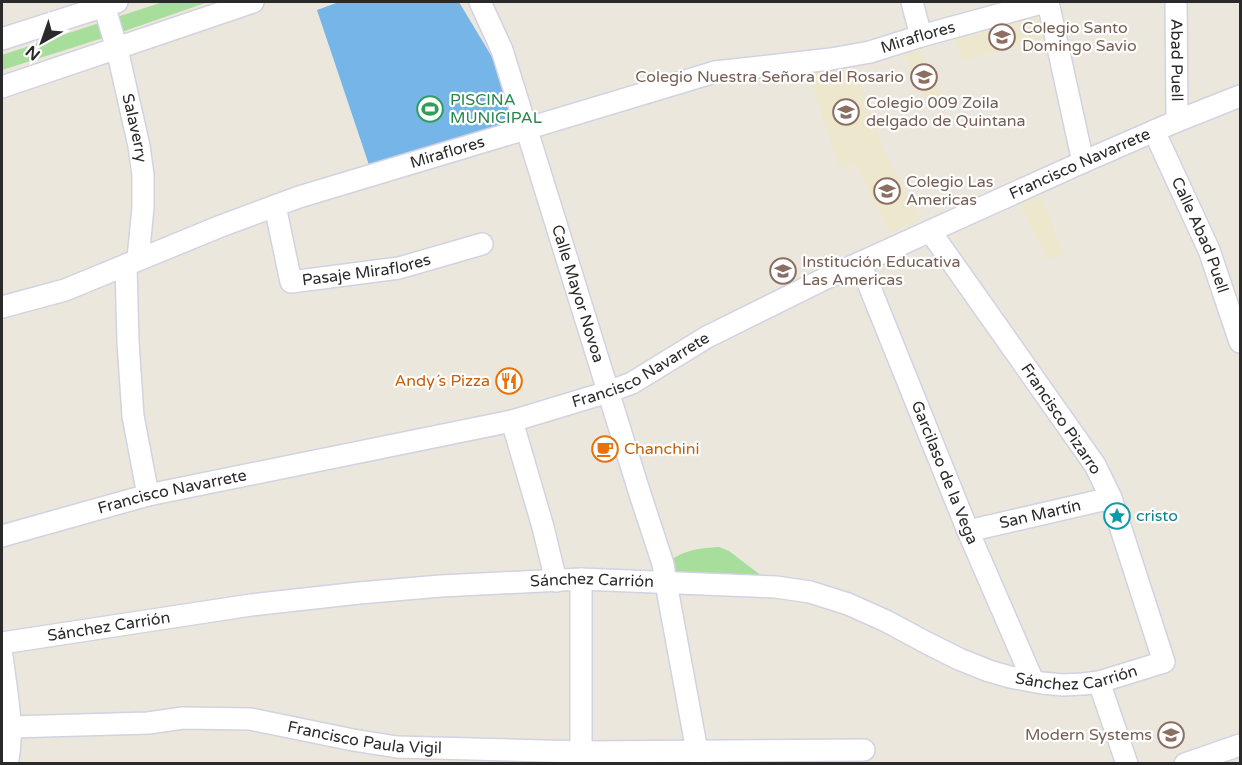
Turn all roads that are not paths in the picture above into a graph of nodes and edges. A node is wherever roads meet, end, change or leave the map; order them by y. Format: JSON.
{"nodes":[{"id":1,"x":253,"y":2,"type":"edge"},
{"id":2,"x":480,"y":2,"type":"edge"},
{"id":3,"x":912,"y":2,"type":"edge"},
{"id":4,"x":1047,"y":2,"type":"edge"},
{"id":5,"x":1176,"y":2,"type":"edge"},
{"id":6,"x":108,"y":3,"type":"edge"},
{"id":7,"x":921,"y":36,"type":"junction"},
{"id":8,"x":2,"y":39,"type":"edge"},
{"id":9,"x":117,"y":49,"type":"junction"},
{"id":10,"x":2,"y":87,"type":"edge"},
{"id":11,"x":1240,"y":96,"type":"edge"},
{"id":12,"x":1177,"y":121,"type":"junction"},
{"id":13,"x":528,"y":129,"type":"junction"},
{"id":14,"x":1154,"y":131,"type":"junction"},
{"id":15,"x":1083,"y":162,"type":"junction"},
{"id":16,"x":275,"y":206,"type":"junction"},
{"id":17,"x":930,"y":231,"type":"junction"},
{"id":18,"x":482,"y":244,"type":"dead end"},
{"id":19,"x":132,"y":262,"type":"junction"},
{"id":20,"x":860,"y":263,"type":"junction"},
{"id":21,"x":2,"y":307,"type":"edge"},
{"id":22,"x":1240,"y":342,"type":"edge"},
{"id":23,"x":608,"y":392,"type":"junction"},
{"id":24,"x":512,"y":422,"type":"junction"},
{"id":25,"x":148,"y":495,"type":"junction"},
{"id":26,"x":1111,"y":498,"type":"junction"},
{"id":27,"x":969,"y":531,"type":"junction"},
{"id":28,"x":2,"y":536,"type":"edge"},
{"id":29,"x":580,"y":579,"type":"junction"},
{"id":30,"x":556,"y":581,"type":"junction"},
{"id":31,"x":666,"y":583,"type":"junction"},
{"id":32,"x":2,"y":643,"type":"edge"},
{"id":33,"x":2,"y":656,"type":"edge"},
{"id":34,"x":1164,"y":662,"type":"joint"},
{"id":35,"x":1033,"y":681,"type":"junction"},
{"id":36,"x":1099,"y":681,"type":"junction"},
{"id":37,"x":11,"y":728,"type":"junction"},
{"id":38,"x":1240,"y":745,"type":"edge"},
{"id":39,"x":864,"y":750,"type":"dead end"},
{"id":40,"x":581,"y":752,"type":"junction"},
{"id":41,"x":6,"y":756,"type":"edge"},
{"id":42,"x":699,"y":757,"type":"edge"},
{"id":43,"x":1127,"y":764,"type":"edge"},
{"id":44,"x":1185,"y":764,"type":"edge"}],
"edges":[{"from":1,"to":9,"type":"street"},
{"from":2,"to":13,"type":"street","name":"Calle Mayor Novoa"},
{"from":3,"to":7,"type":"street"},
{"from":4,"to":7,"type":"street","name":"Miraflores"},
{"from":4,"to":15,"type":"street"},
{"from":5,"to":12,"type":"street","name":"Abad Puell"},
{"from":6,"to":8,"type":"street"},
{"from":6,"to":9,"type":"street","name":"Salaverry"},
{"from":7,"to":13,"type":"street","name":"Miraflores"},
{"from":9,"to":10,"type":"street"},
{"from":9,"to":19,"type":"street","name":"Salaverry"},
{"from":11,"to":12,"type":"street","name":"Francisco Navarrete"},
{"from":12,"to":14,"type":"street","name":"Francisco Navarrete"},
{"from":13,"to":16,"type":"street","name":"Miraflores"},
{"from":13,"to":23,"type":"street","name":"Calle Mayor Novoa"},
{"from":14,"to":15,"type":"street","name":"Francisco Navarrete"},
{"from":14,"to":22,"type":"street","name":"Calle Abad Puell"},
{"from":15,"to":17,"type":"street","name":"Francisco Navarrete"},
{"from":16,"to":18,"type":"street","name":"Pasaje Miraflores"},
{"from":16,"to":19,"type":"street","name":"Miraflores"},
{"from":17,"to":20,"type":"street","name":"Francisco Navarrete"},
{"from":17,"to":26,"type":"street","name":"Francisco Pizarro"},
{"from":19,"to":21,"type":"street","name":"Miraflores"},
{"from":19,"to":25,"type":"street","name":"Salaverry"},
{"from":20,"to":23,"type":"street","name":"Francisco Navarrete"},
{"from":20,"to":27,"type":"street","name":"Garcilaso de la Vega"},
{"from":23,"to":24,"type":"street","name":"Francisco Navarrete"},
{"from":23,"to":31,"type":"street","name":"Calle Mayor Novoa"},
{"from":24,"to":25,"type":"street","name":"Francisco Navarrete"},
{"from":24,"to":30,"type":"street"},
{"from":25,"to":28,"type":"street","name":"Francisco Navarrete"},
{"from":26,"to":27,"type":"street","name":"San Martín"},
{"from":26,"to":34,"type":"street","name":"Francisco Pizarro"},
{"from":27,"to":35,"type":"street","name":"Garcilaso de la Vega"},
{"from":29,"to":30,"type":"street","name":"Sánchez Carrión"},
{"from":29,"to":31,"type":"street","name":"Sánchez Carrión"},
{"from":29,"to":40,"type":"street"},
{"from":30,"to":32,"type":"street","name":"Sánchez Carrión"},
{"from":31,"to":35,"type":"street","name":"Sánchez Carrión"},
{"from":31,"to":42,"type":"street","name":"Calle Mayor Novoa"},
{"from":33,"to":37,"type":"street"},
{"from":34,"to":36,"type":"street","name":"Sánchez Carrión"},
{"from":35,"to":36,"type":"street","name":"Sánchez Carrión"},
{"from":36,"to":43,"type":"street"},
{"from":37,"to":40,"type":"street","name":"Francisco Paula Vigil"},
{"from":37,"to":41,"type":"street"},
{"from":38,"to":44,"type":"street"},
{"from":39,"to":42,"type":"street","name":"Francisco Paula Vigil"},
{"from":40,"to":42,"type":"street","name":"Francisco Paula Vigil"}]}
